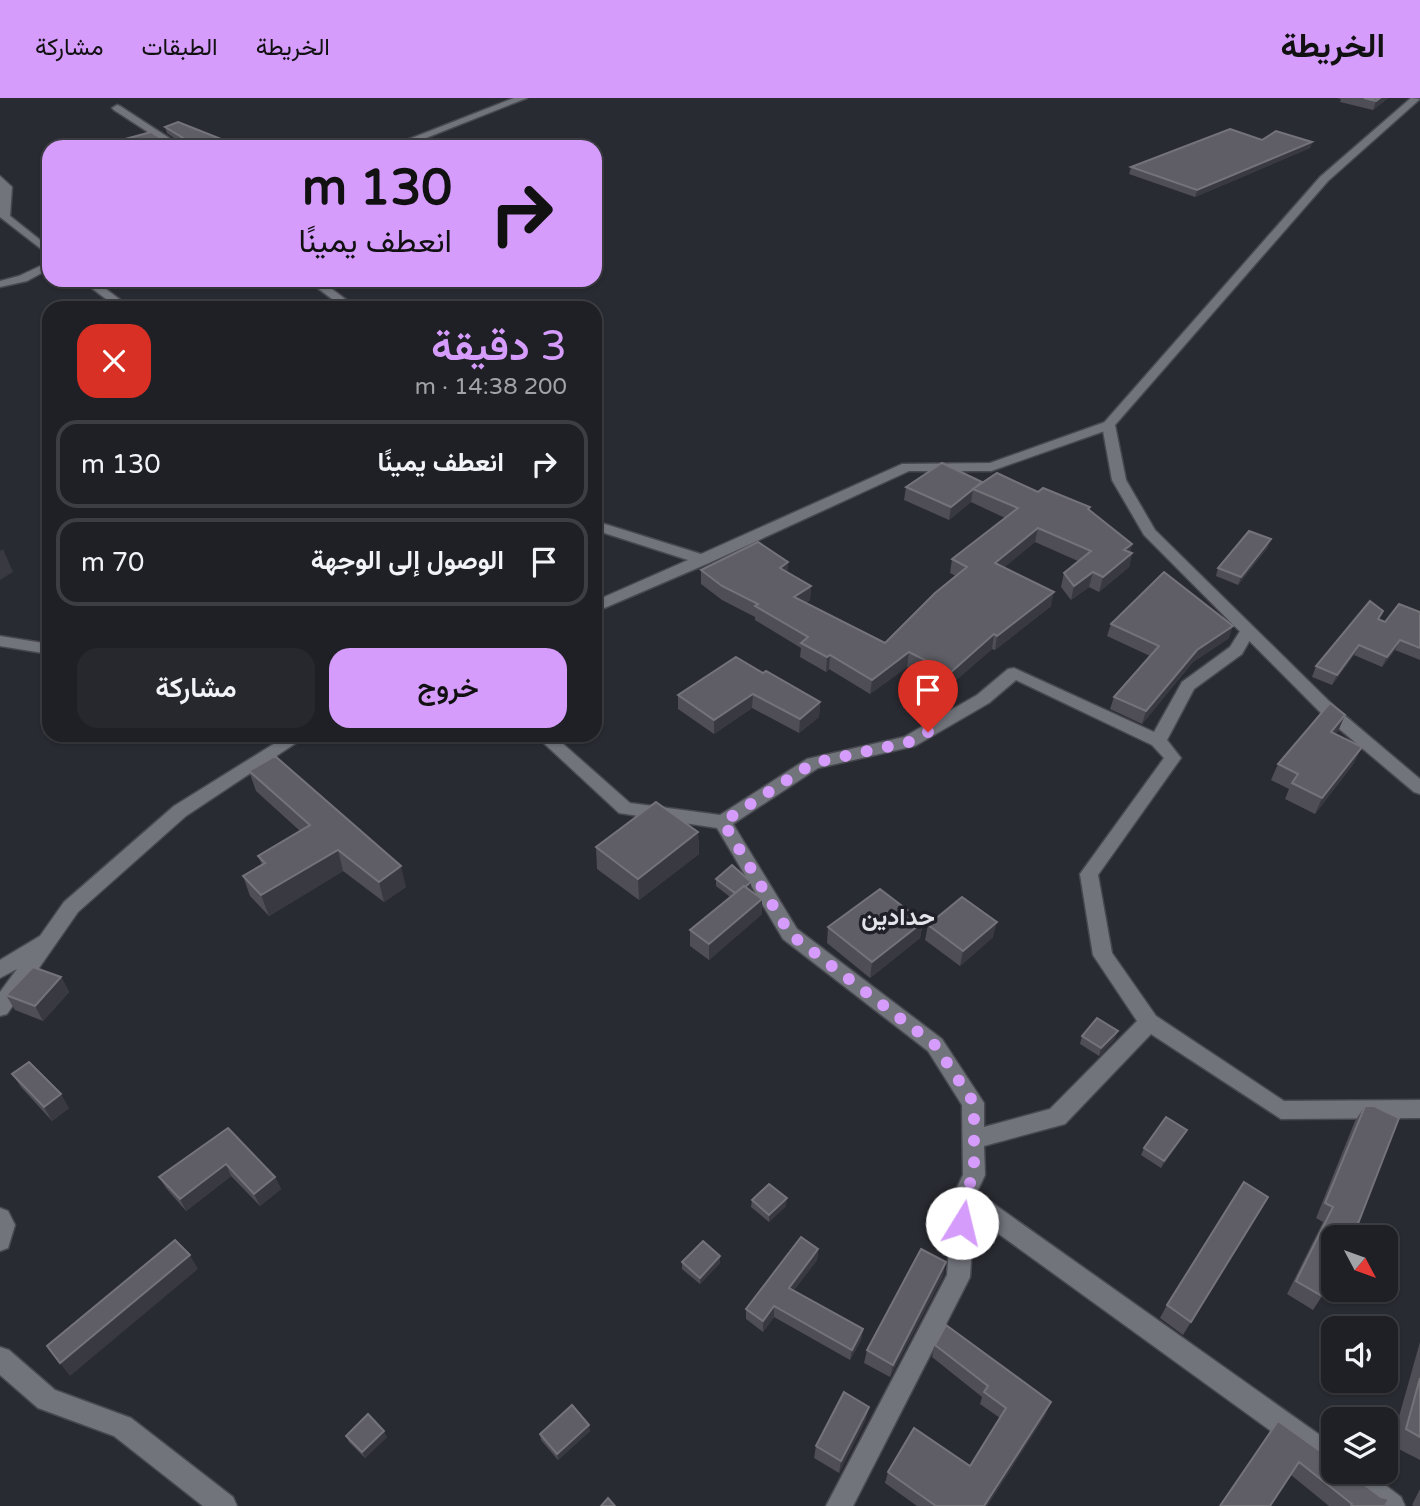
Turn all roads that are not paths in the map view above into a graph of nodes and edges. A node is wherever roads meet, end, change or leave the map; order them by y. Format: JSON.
{"nodes":[{"id":1,"x":522,"y":98,"type":"edge"},
{"id":2,"x":1416,"y":98,"type":"edge"},
{"id":3,"x":117,"y":108,"type":"dead end"},
{"id":4,"x":167,"y":140,"type":"edge"},
{"id":5,"x":412,"y":140,"type":"edge"},
{"id":6,"x":0,"y":179,"type":"edge"},
{"id":7,"x":42,"y":246,"type":"edge"},
{"id":8,"x":42,"y":269,"type":"edge"},
{"id":9,"x":0,"y":284,"type":"edge"},
{"id":10,"x":96,"y":287,"type":"edge"},
{"id":11,"x":322,"y":287,"type":"edge"},
{"id":12,"x":116,"y":301,"type":"edge"},
{"id":13,"x":342,"y":301,"type":"edge"},
{"id":14,"x":1108,"y":425,"type":"junction"},
{"id":15,"x":602,"y":527,"type":"edge"},
{"id":16,"x":704,"y":560,"type":"junction"},
{"id":17,"x":602,"y":604,"type":"edge"},
{"id":18,"x":1247,"y":631,"type":"junction"},
{"id":19,"x":0,"y":641,"type":"edge"},
{"id":20,"x":42,"y":648,"type":"edge"},
{"id":21,"x":1158,"y":741,"type":"junction"},
{"id":22,"x":289,"y":742,"type":"edge"},
{"id":23,"x":551,"y":742,"type":"edge"},
{"id":24,"x":1420,"y":788,"type":"edge"},
{"id":25,"x":723,"y":822,"type":"junction"},
{"id":26,"x":50,"y":936,"type":"junction"},
{"id":27,"x":0,"y":970,"type":"edge"},
{"id":28,"x":0,"y":1008,"type":"edge"},
{"id":29,"x":1149,"y":1022,"type":"junction"},
{"id":30,"x":1420,"y":1109,"type":"edge"},
{"id":31,"x":974,"y":1139,"type":"junction"},
{"id":32,"x":964,"y":1195,"type":"junction"},
{"id":33,"x":0,"y":1218,"type":"edge"},
{"id":34,"x":0,"y":1240,"type":"edge"},
{"id":35,"x":0,"y":1359,"type":"edge"},
{"id":36,"x":1321,"y":1452,"type":"edge"},
{"id":37,"x":1364,"y":1484,"type":"edge"},
{"id":38,"x":224,"y":1506,"type":"edge"},
{"id":39,"x":839,"y":1506,"type":"edge"},
{"id":40,"x":1392,"y":1506,"type":"edge"}],
"edges":[{"from":1,"to":5,"type":"street"},
{"from":2,"to":14,"type":"street"},
{"from":3,"to":4,"type":"street"},
{"from":6,"to":7,"type":"street"},
{"from":8,"to":9,"type":"street"},
{"from":10,"to":12,"type":"street"},
{"from":11,"to":13,"type":"street"},
{"from":14,"to":16,"type":"street"},
{"from":14,"to":18,"type":"street"},
{"from":15,"to":16,"type":"street"},
{"from":16,"to":17,"type":"street"},
{"from":18,"to":21,"type":"street"},
{"from":18,"to":24,"type":"street"},
{"from":19,"to":20,"type":"street"},
{"from":21,"to":25,"type":"street"},
{"from":21,"to":29,"type":"street"},
{"from":22,"to":26,"type":"street"},
{"from":23,"to":25,"type":"street"},
{"from":25,"to":31,"type":"street"},
{"from":26,"to":27,"type":"street"},
{"from":26,"to":28,"type":"street"},
{"from":29,"to":30,"type":"street"},
{"from":29,"to":31,"type":"street"},
{"from":31,"to":32,"type":"street"},
{"from":32,"to":36,"type":"street"},
{"from":32,"to":39,"type":"street"},
{"from":33,"to":34,"type":"street"},
{"from":35,"to":38,"type":"street"},
{"from":37,"to":40,"type":"street"}]}
